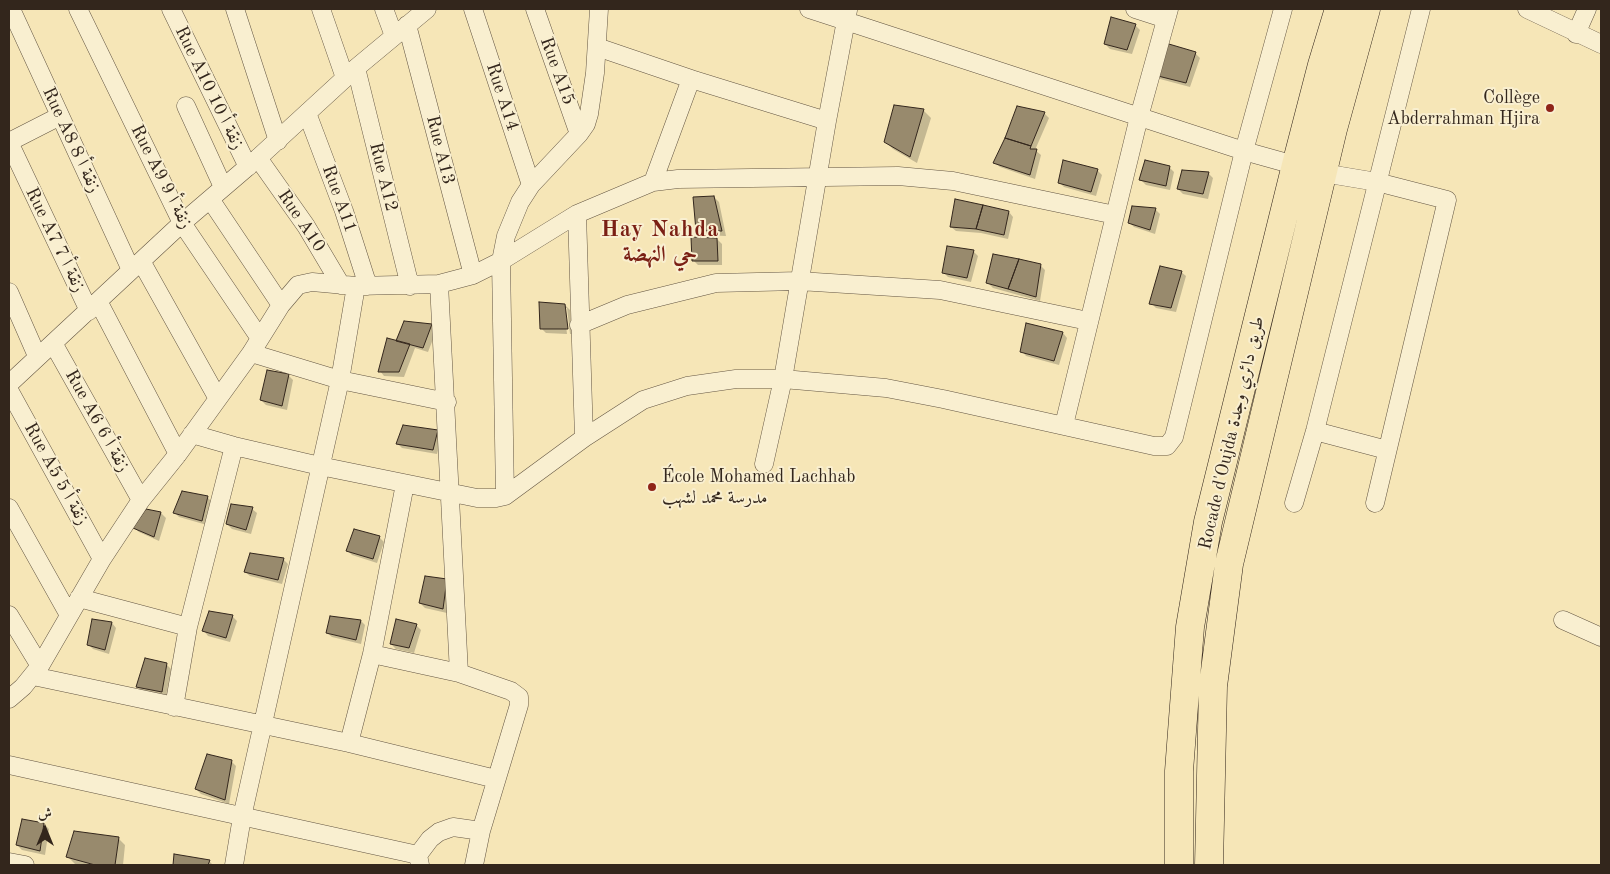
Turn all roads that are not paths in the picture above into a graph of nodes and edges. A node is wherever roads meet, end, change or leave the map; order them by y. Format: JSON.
{"nodes":[{"id":1,"x":11,"y":9,"type":"edge"},
{"id":2,"x":78,"y":9,"type":"edge"},
{"id":3,"x":171,"y":9,"type":"edge"},
{"id":4,"x":235,"y":9,"type":"edge"},
{"id":5,"x":321,"y":9,"type":"edge"},
{"id":6,"x":384,"y":9,"type":"edge"},
{"id":7,"x":427,"y":9,"type":"edge"},
{"id":8,"x":473,"y":9,"type":"edge"},
{"id":9,"x":535,"y":9,"type":"edge"},
{"id":10,"x":599,"y":9,"type":"edge"},
{"id":11,"x":810,"y":9,"type":"edge"},
{"id":12,"x":1135,"y":9,"type":"edge"},
{"id":13,"x":1283,"y":9,"type":"edge"},
{"id":14,"x":1339,"y":9,"type":"edge"},
{"id":15,"x":1366,"y":9,"type":"edge"},
{"id":16,"x":1421,"y":9,"type":"edge"},
{"id":17,"x":1527,"y":9,"type":"edge"},
{"id":18,"x":1587,"y":9,"type":"edge"},
{"id":19,"x":1167,"y":14,"type":"edge"},
{"id":20,"x":847,"y":15,"type":"edge"},
{"id":21,"x":407,"y":25,"type":"junction"},
{"id":22,"x":1576,"y":34,"type":"junction"},
{"id":23,"x":394,"y":36,"type":"junction"},
{"id":24,"x":1601,"y":44,"type":"edge"},
{"id":25,"x":597,"y":46,"type":"junction"},
{"id":26,"x":350,"y":73,"type":"junction"},
{"id":27,"x":691,"y":79,"type":"junction"},
{"id":28,"x":186,"y":106,"type":"dead end"},
{"id":29,"x":307,"y":113,"type":"junction"},
{"id":30,"x":60,"y":116,"type":"junction"},
{"id":31,"x":1139,"y":117,"type":"junction"},
{"id":32,"x":826,"y":121,"type":"junction"},
{"id":33,"x":580,"y":134,"type":"junction"},
{"id":34,"x":278,"y":141,"type":"junction"},
{"id":35,"x":9,"y":142,"type":"edge"},
{"id":36,"x":1244,"y":151,"type":"junction"},
{"id":37,"x":253,"y":163,"type":"junction"},
{"id":38,"x":1296,"y":165,"type":"junction"},
{"id":39,"x":1323,"y":173,"type":"junction"},
{"id":40,"x":818,"y":176,"type":"junction"},
{"id":41,"x":653,"y":182,"type":"junction"},
{"id":42,"x":1377,"y":182,"type":"junction"},
{"id":43,"x":531,"y":186,"type":"junction"},
{"id":44,"x":223,"y":187,"type":"junction"},
{"id":45,"x":210,"y":199,"type":"junction"},
{"id":46,"x":578,"y":214,"type":"junction"},
{"id":47,"x":1115,"y":215,"type":"junction"},
{"id":48,"x":182,"y":223,"type":"junction"},
{"id":49,"x":501,"y":260,"type":"junction"},
{"id":50,"x":136,"y":266,"type":"junction"},
{"id":51,"x":472,"y":275,"type":"junction"},
{"id":52,"x":799,"y":281,"type":"junction"},
{"id":53,"x":440,"y":284,"type":"junction"},
{"id":54,"x":355,"y":285,"type":"junction"},
{"id":55,"x":410,"y":286,"type":"junction"},
{"id":56,"x":9,"y":292,"type":"edge"},
{"id":57,"x":281,"y":305,"type":"junction"},
{"id":58,"x":94,"y":307,"type":"junction"},
{"id":59,"x":1088,"y":321,"type":"junction"},
{"id":60,"x":579,"y":326,"type":"junction"},
{"id":61,"x":53,"y":343,"type":"junction"},
{"id":62,"x":255,"y":345,"type":"junction"},
{"id":63,"x":38,"y":356,"type":"junction"},
{"id":64,"x":782,"y":378,"type":"junction"},
{"id":65,"x":340,"y":380,"type":"junction"},
{"id":66,"x":9,"y":384,"type":"edge"},
{"id":67,"x":9,"y":390,"type":"edge"},
{"id":68,"x":217,"y":397,"type":"junction"},
{"id":69,"x":447,"y":402,"type":"junction"},
{"id":70,"x":1064,"y":425,"type":"junction"},
{"id":71,"x":1315,"y":431,"type":"junction"},
{"id":72,"x":192,"y":434,"type":"junction"},
{"id":73,"x":584,"y":438,"type":"junction"},
{"id":74,"x":234,"y":446,"type":"junction"},
{"id":75,"x":1387,"y":450,"type":"junction"},
{"id":76,"x":178,"y":454,"type":"junction"},
{"id":77,"x":764,"y":464,"type":"dead end"},
{"id":78,"x":320,"y":466,"type":"junction"},
{"id":79,"x":405,"y":484,"type":"junction"},
{"id":80,"x":451,"y":493,"type":"junction"},
{"id":81,"x":505,"y":496,"type":"junction"},
{"id":82,"x":141,"y":500,"type":"junction"},
{"id":83,"x":1294,"y":503,"type":"dead end"},
{"id":84,"x":1375,"y":503,"type":"dead end"},
{"id":85,"x":9,"y":508,"type":"edge"},
{"id":86,"x":102,"y":559,"type":"junction"},
{"id":87,"x":79,"y":598,"type":"junction"},
{"id":88,"x":69,"y":614,"type":"junction"},
{"id":89,"x":9,"y":615,"type":"edge"},
{"id":90,"x":1564,"y":620,"type":"dead end"},
{"id":91,"x":188,"y":627,"type":"junction"},
{"id":92,"x":1601,"y":637,"type":"edge"},
{"id":93,"x":372,"y":654,"type":"junction"},
{"id":94,"x":37,"y":671,"type":"junction"},
{"id":95,"x":458,"y":673,"type":"junction"},
{"id":96,"x":9,"y":699,"type":"edge"},
{"id":97,"x":174,"y":707,"type":"junction"},
{"id":98,"x":263,"y":725,"type":"junction"},
{"id":99,"x":349,"y":743,"type":"junction"},
{"id":100,"x":9,"y":765,"type":"edge"},
{"id":101,"x":496,"y":779,"type":"junction"},
{"id":102,"x":242,"y":817,"type":"junction"},
{"id":103,"x":481,"y":831,"type":"junction"},
{"id":104,"x":419,"y":860,"type":"edge"},
{"id":105,"x":9,"y":862,"type":"edge"},
{"id":106,"x":25,"y":865,"type":"edge"},
{"id":107,"x":234,"y":865,"type":"edge"},
{"id":108,"x":474,"y":865,"type":"edge"},
{"id":109,"x":1179,"y":865,"type":"edge"},
{"id":110,"x":1209,"y":865,"type":"edge"}],
"edges":[{"from":1,"to":30,"type":"street","name":"Rue A8 زنقة أ 8"},
{"from":2,"to":48,"type":"street","name":"Rue A9 زنقة أ 9"},
{"from":3,"to":37,"type":"street","name":"Rue A10 زنقة أ 10"},
{"from":4,"to":34,"type":"street"},
{"from":5,"to":26,"type":"street","name":"Rue A12"},
{"from":6,"to":23,"type":"street"},
{"from":7,"to":21,"type":"street"},
{"from":8,"to":43,"type":"street","name":"Rue A14"},
{"from":9,"to":33,"type":"street","name":"Rue A15"},
{"from":10,"to":25,"type":"street"},
{"from":11,"to":20,"type":"street"},
{"from":12,"to":19,"type":"street"},
{"from":13,"to":36,"type":"street"},
{"from":14,"to":38,"type":"highway","name":"Rocade d'Oujda طريق دائري وجدة"},
{"from":15,"to":39,"type":"highway","name":"Rocade d'Oujda طريق دائري وجدة"},
{"from":16,"to":42,"type":"street"},
{"from":17,"to":22,"type":"street"},
{"from":18,"to":22,"type":"street"},
{"from":19,"to":31,"type":"street"},
{"from":20,"to":31,"type":"street"},
{"from":20,"to":32,"type":"street"},
{"from":21,"to":23,"type":"street"},
{"from":21,"to":51,"type":"street","name":"Rue A13"},
{"from":22,"to":24,"type":"street"},
{"from":23,"to":26,"type":"street"},
{"from":25,"to":27,"type":"street"},
{"from":25,"to":33,"type":"street"},
{"from":26,"to":29,"type":"street"},
{"from":26,"to":55,"type":"street","name":"Rue A12"},
{"from":27,"to":32,"type":"street"},
{"from":27,"to":41,"type":"street"},
{"from":28,"to":44,"type":"street"},
{"from":29,"to":34,"type":"street"},
{"from":29,"to":54,"type":"street","name":"Rue A11"},
{"from":30,"to":35,"type":"street"},
{"from":30,"to":50,"type":"street","name":"Rue A8 زنقة أ 8"},
{"from":31,"to":36,"type":"street"},
{"from":31,"to":47,"type":"street"},
{"from":32,"to":40,"type":"street"},
{"from":33,"to":43,"type":"street"},
{"from":34,"to":37,"type":"street"},
{"from":35,"to":58,"type":"street","name":"Rue A7 زنقة أ 7"},
{"from":36,"to":38,"type":"street"},
{"from":36,"to":70,"type":"street"},
{"from":37,"to":44,"type":"street"},
{"from":37,"to":54,"type":"street","name":"Rue A10"},
{"from":38,"to":39,"type":"street"},
{"from":38,"to":109,"type":"highway","name":"Rocade d'Oujda طريق دائري وجدة"},
{"from":39,"to":42,"type":"street"},
{"from":39,"to":110,"type":"highway","name":"Rocade d'Oujda طريق دائري وجدة"},
{"from":40,"to":41,"type":"street"},
{"from":40,"to":47,"type":"street"},
{"from":40,"to":52,"type":"street"},
{"from":41,"to":46,"type":"street"},
{"from":42,"to":71,"type":"street"},
{"from":42,"to":75,"type":"street"},
{"from":43,"to":49,"type":"street"},
{"from":44,"to":45,"type":"street"},
{"from":45,"to":48,"type":"street"},
{"from":45,"to":57,"type":"street"},
{"from":46,"to":49,"type":"street"},
{"from":46,"to":60,"type":"street"},
{"from":47,"to":59,"type":"street"},
{"from":48,"to":50,"type":"street"},
{"from":48,"to":62,"type":"street","name":"Rue A9 زنقة أ 9"},
{"from":49,"to":51,"type":"street"},
{"from":49,"to":81,"type":"street"},
{"from":50,"to":58,"type":"street"},
{"from":50,"to":68,"type":"street","name":"Rue A8 زنقة أ 8"},
{"from":51,"to":53,"type":"street"},
{"from":52,"to":59,"type":"street"},
{"from":52,"to":60,"type":"street"},
{"from":52,"to":64,"type":"street"},
{"from":53,"to":55,"type":"street"},
{"from":53,"to":69,"type":"street"},
{"from":54,"to":55,"type":"street"},
{"from":54,"to":57,"type":"street"},
{"from":54,"to":65,"type":"street"},
{"from":56,"to":63,"type":"street"},
{"from":57,"to":62,"type":"street"},
{"from":58,"to":61,"type":"street"},
{"from":58,"to":76,"type":"street","name":"Rue A7 زنقة أ 7"},
{"from":59,"to":70,"type":"street"},
{"from":60,"to":73,"type":"street"},
{"from":61,"to":63,"type":"street"},
{"from":61,"to":82,"type":"street","name":"Rue A6 زنقة أ 6"},
{"from":62,"to":65,"type":"street"},
{"from":62,"to":68,"type":"street"},
{"from":63,"to":66,"type":"street"},
{"from":64,"to":70,"type":"street"},
{"from":64,"to":73,"type":"street"},
{"from":64,"to":77,"type":"street"},
{"from":65,"to":69,"type":"street"},
{"from":65,"to":78,"type":"street"},
{"from":67,"to":86,"type":"street","name":"Rue A5 زنقة أ 5"},
{"from":68,"to":72,"type":"street"},
{"from":69,"to":80,"type":"street"},
{"from":71,"to":75,"type":"street"},
{"from":71,"to":83,"type":"street"},
{"from":72,"to":74,"type":"street"},
{"from":72,"to":76,"type":"street"},
{"from":73,"to":81,"type":"street"},
{"from":74,"to":78,"type":"street"},
{"from":74,"to":91,"type":"street"},
{"from":75,"to":84,"type":"street"},
{"from":76,"to":82,"type":"street"},
{"from":78,"to":79,"type":"street"},
{"from":78,"to":98,"type":"street"},
{"from":79,"to":80,"type":"street"},
{"from":79,"to":93,"type":"street"},
{"from":80,"to":81,"type":"street"},
{"from":80,"to":95,"type":"street"},
{"from":82,"to":86,"type":"street"},
{"from":85,"to":88,"type":"street"},
{"from":86,"to":87,"type":"street"},
{"from":87,"to":88,"type":"street"},
{"from":87,"to":91,"type":"street"},
{"from":88,"to":94,"type":"street"},
{"from":89,"to":94,"type":"street"},
{"from":90,"to":92,"type":"street"},
{"from":91,"to":97,"type":"street"},
{"from":93,"to":95,"type":"street"},
{"from":93,"to":99,"type":"street"},
{"from":94,"to":96,"type":"street"},
{"from":94,"to":97,"type":"street"},
{"from":95,"to":101,"type":"street"},
{"from":97,"to":98,"type":"street"},
{"from":98,"to":99,"type":"street"},
{"from":98,"to":102,"type":"street"},
{"from":99,"to":101,"type":"street"},
{"from":100,"to":102,"type":"street"},
{"from":101,"to":103,"type":"street"},
{"from":102,"to":104,"type":"street"},
{"from":102,"to":107,"type":"street"},
{"from":103,"to":104,"type":"street"},
{"from":103,"to":108,"type":"street"},
{"from":105,"to":106,"type":"street"}]}
